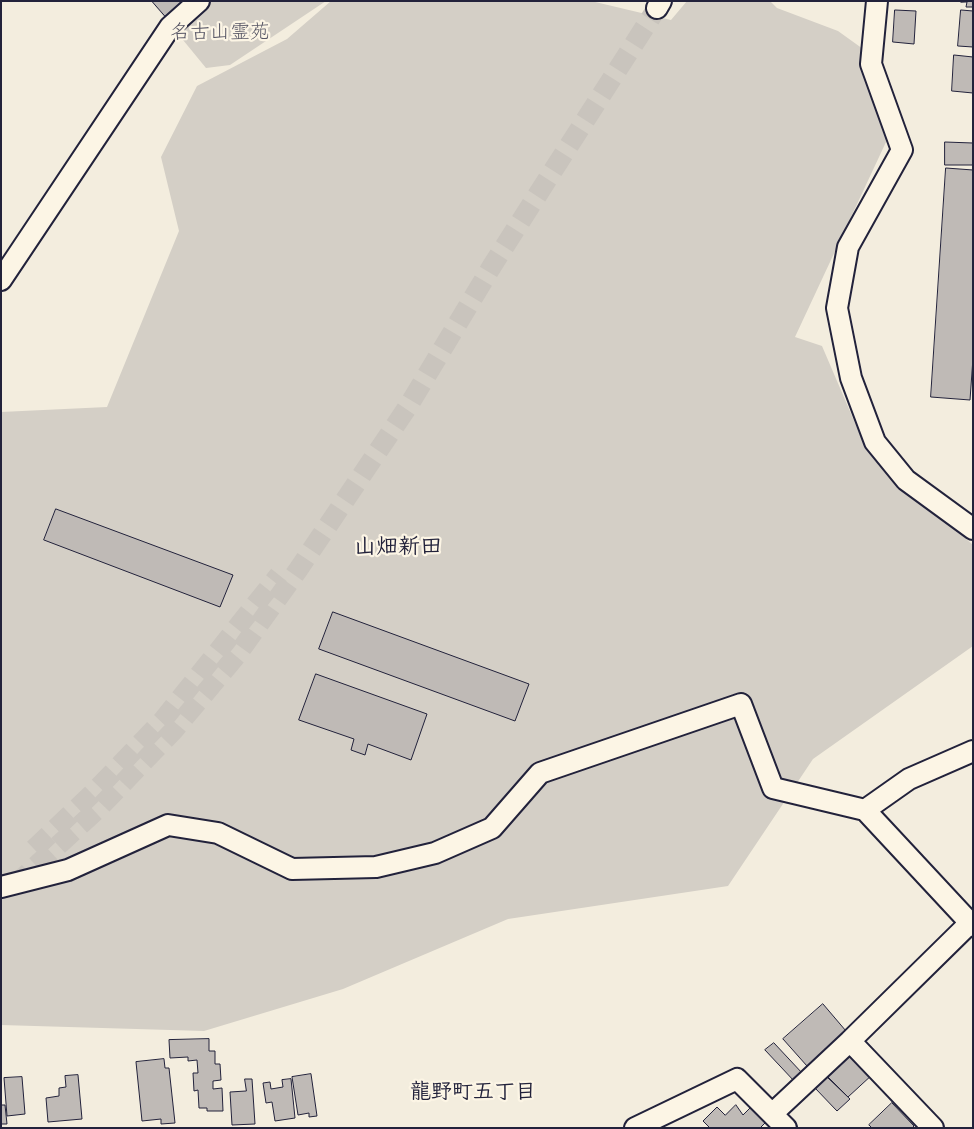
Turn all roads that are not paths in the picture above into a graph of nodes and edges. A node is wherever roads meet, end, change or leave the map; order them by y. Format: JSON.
{"nodes":[{"id":1,"x":199,"y":1,"type":"edge"},
{"id":2,"x":877,"y":1,"type":"edge"},
{"id":3,"x":1,"y":280,"type":"edge"},
{"id":4,"x":973,"y":529,"type":"edge"},
{"id":5,"x":973,"y":751,"type":"edge"},
{"id":6,"x":865,"y":810,"type":"junction"},
{"id":7,"x":1,"y":887,"type":"edge"},
{"id":8,"x":971,"y":925,"type":"edge"},
{"id":9,"x":850,"y":1042,"type":"junction"},
{"id":10,"x":779,"y":1121,"type":"edge"},
{"id":11,"x":635,"y":1128,"type":"edge"},
{"id":12,"x":933,"y":1128,"type":"edge"}],
"edges":[{"from":1,"to":3,"type":"street"},
{"from":2,"to":4,"type":"street"},
{"from":5,"to":6,"type":"street"},
{"from":6,"to":7,"type":"street"},
{"from":6,"to":8,"type":"street"},
{"from":8,"to":9,"type":"street"},
{"from":9,"to":10,"type":"street"},
{"from":9,"to":12,"type":"street"},
{"from":10,"to":11,"type":"street"}]}
